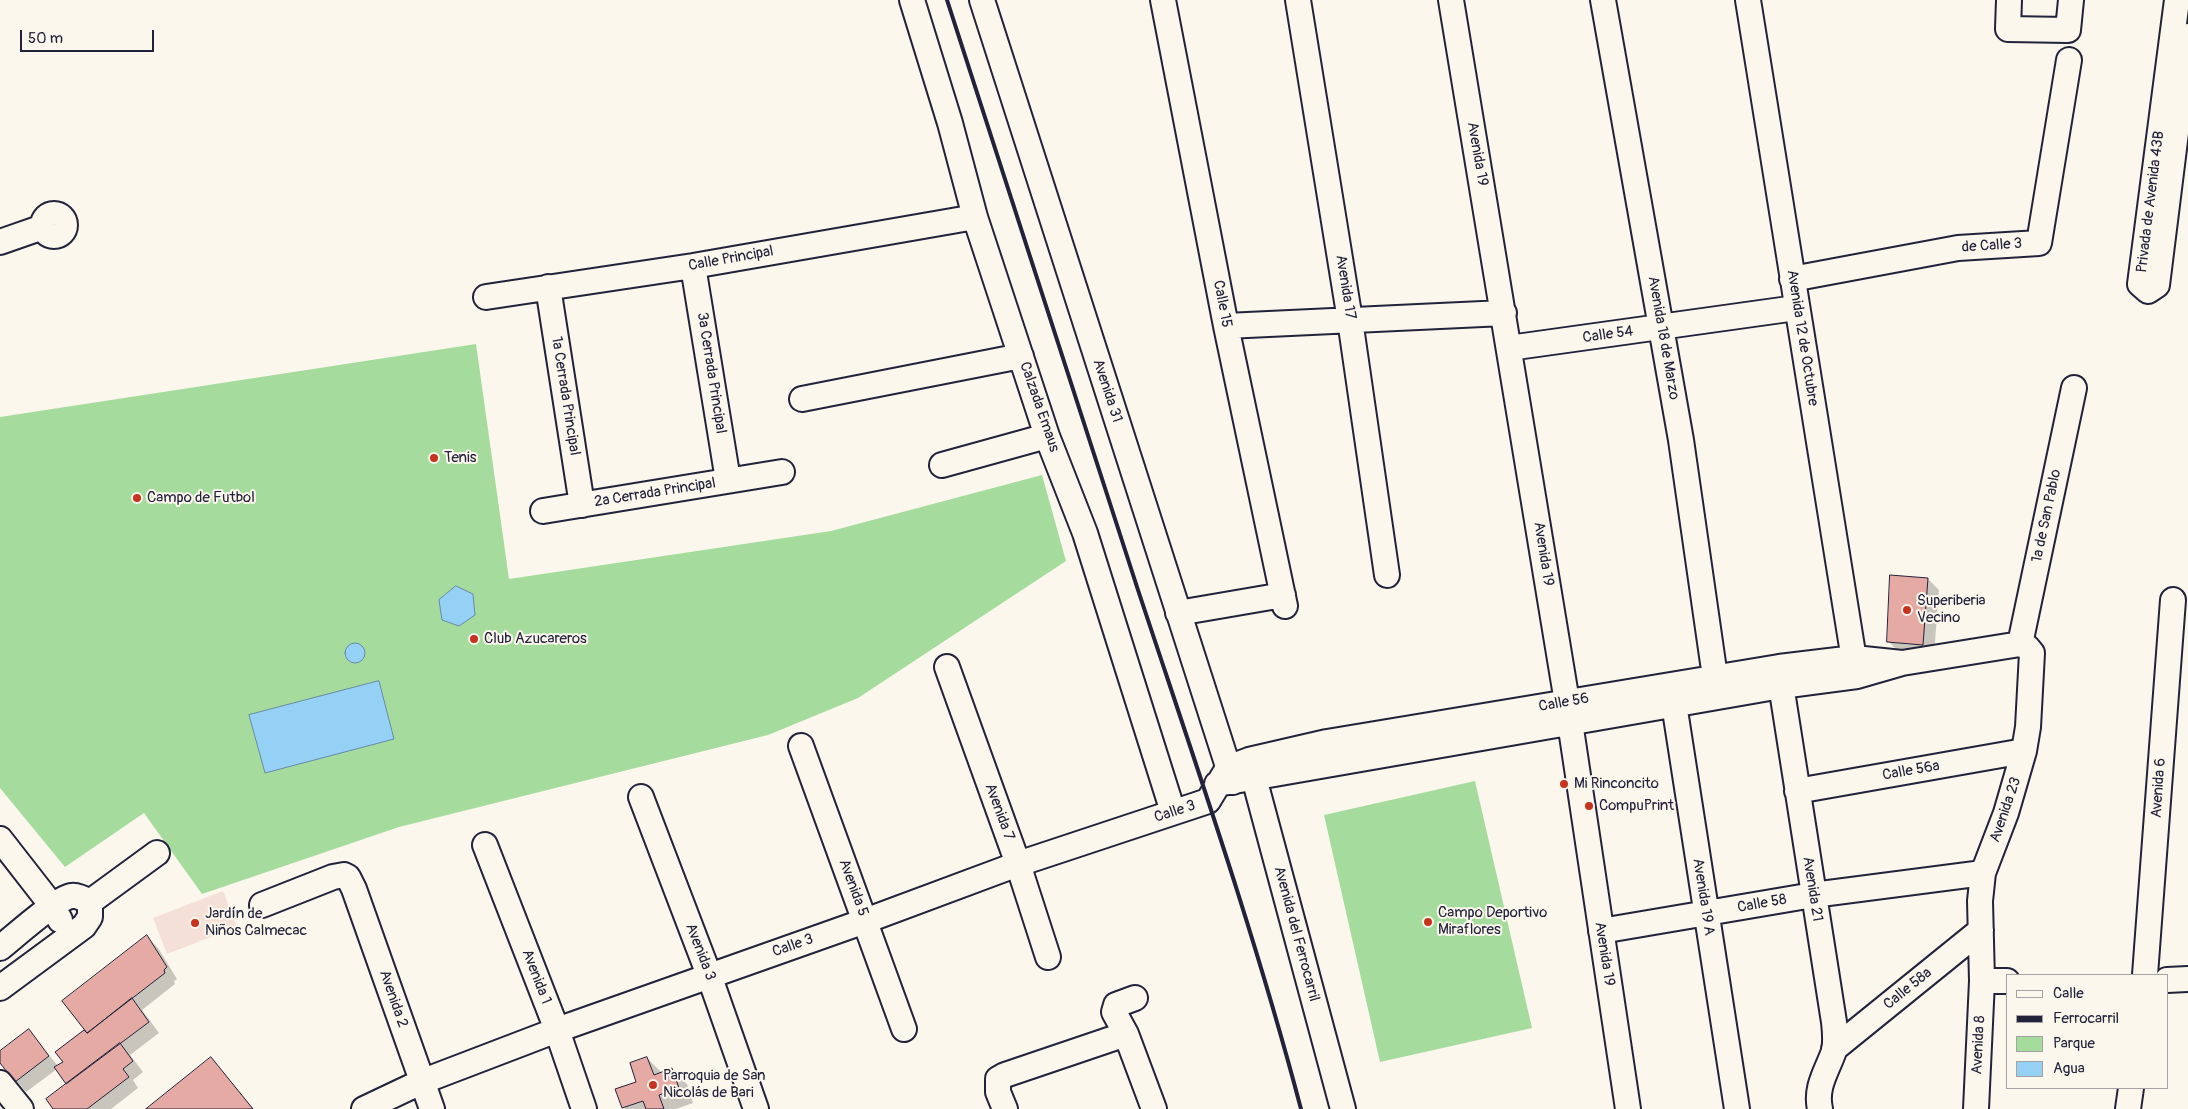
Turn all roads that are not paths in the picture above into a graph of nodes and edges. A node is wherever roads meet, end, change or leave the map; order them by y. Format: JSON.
{"nodes":[{"id":1,"x":912,"y":0,"type":"edge"},
{"id":2,"x":982,"y":0,"type":"edge"},
{"id":3,"x":1163,"y":0,"type":"edge"},
{"id":4,"x":1298,"y":0,"type":"edge"},
{"id":5,"x":1451,"y":0,"type":"edge"},
{"id":6,"x":1603,"y":0,"type":"edge"},
{"id":7,"x":1748,"y":0,"type":"edge"},
{"id":8,"x":2009,"y":0,"type":"edge"},
{"id":9,"x":2071,"y":0,"type":"edge"},
{"id":10,"x":2177,"y":0,"type":"edge"},
{"id":11,"x":2188,"y":36,"type":"edge"},
{"id":12,"x":2068,"y":60,"type":"dead end"},
{"id":13,"x":975,"y":217,"type":"junction"},
{"id":14,"x":44,"y":227,"type":"dead end"},
{"id":15,"x":0,"y":242,"type":"edge"},
{"id":16,"x":693,"y":266,"type":"junction"},
{"id":17,"x":1792,"y":280,"type":"junction"},
{"id":18,"x":548,"y":287,"type":"junction"},
{"id":19,"x":486,"y":297,"type":"dead end"},
{"id":20,"x":1796,"y":308,"type":"junction"},
{"id":21,"x":1504,"y":313,"type":"junction"},
{"id":22,"x":1350,"y":320,"type":"junction"},
{"id":23,"x":1226,"y":326,"type":"junction"},
{"id":24,"x":1662,"y":327,"type":"junction"},
{"id":25,"x":1510,"y":348,"type":"junction"},
{"id":26,"x":1021,"y":356,"type":"junction"},
{"id":27,"x":2074,"y":388,"type":"dead end"},
{"id":28,"x":802,"y":399,"type":"dead end"},
{"id":29,"x":1048,"y":436,"type":"junction"},
{"id":30,"x":942,"y":465,"type":"dead end"},
{"id":31,"x":782,"y":472,"type":"dead end"},
{"id":32,"x":728,"y":480,"type":"junction"},
{"id":33,"x":582,"y":505,"type":"junction"},
{"id":34,"x":543,"y":512,"type":"dead end"},
{"id":35,"x":1387,"y":575,"type":"dead end"},
{"id":36,"x":2173,"y":600,"type":"dead end"},
{"id":37,"x":1178,"y":613,"type":"junction"},
{"id":38,"x":2020,"y":644,"type":"junction"},
{"id":39,"x":947,"y":667,"type":"dead end"},
{"id":40,"x":1855,"y":667,"type":"junction"},
{"id":41,"x":1715,"y":677,"type":"junction"},
{"id":42,"x":1780,"y":677,"type":"junction"},
{"id":43,"x":1673,"y":695,"type":"junction"},
{"id":44,"x":1569,"y":712,"type":"junction"},
{"id":45,"x":801,"y":746,"type":"dead end"},
{"id":46,"x":2024,"y":751,"type":"junction"},
{"id":47,"x":1236,"y":774,"type":"junction"},
{"id":48,"x":1797,"y":791,"type":"junction"},
{"id":49,"x":642,"y":797,"type":"dead end"},
{"id":50,"x":1173,"y":812,"type":"junction"},
{"id":51,"x":0,"y":839,"type":"edge"},
{"id":52,"x":485,"y":845,"type":"dead end"},
{"id":53,"x":157,"y":852,"type":"dead end"},
{"id":54,"x":1018,"y":864,"type":"junction"},
{"id":55,"x":1983,"y":873,"type":"junction"},
{"id":56,"x":1813,"y":895,"type":"junction"},
{"id":57,"x":90,"y":902,"type":"junction"},
{"id":58,"x":262,"y":905,"type":"dead end"},
{"id":59,"x":53,"y":907,"type":"junction"},
{"id":60,"x":1706,"y":915,"type":"junction"},
{"id":61,"x":865,"y":921,"type":"junction"},
{"id":62,"x":1981,"y":930,"type":"junction"},
{"id":63,"x":1600,"y":931,"type":"junction"},
{"id":64,"x":69,"y":938,"type":"junction"},
{"id":65,"x":0,"y":948,"type":"edge"},
{"id":66,"x":1048,"y":958,"type":"dead end"},
{"id":67,"x":2145,"y":974,"type":"edge"},
{"id":68,"x":709,"y":975,"type":"junction"},
{"id":69,"x":2188,"y":979,"type":"edge"},
{"id":70,"x":2168,"y":980,"type":"edge"},
{"id":71,"x":1982,"y":981,"type":"junction"},
{"id":72,"x":2006,"y":981,"type":"edge"},
{"id":73,"x":0,"y":988,"type":"edge"},
{"id":74,"x":1135,"y":998,"type":"dead end"},
{"id":75,"x":904,"y":1029,"type":"dead end"},
{"id":76,"x":557,"y":1030,"type":"junction"},
{"id":77,"x":1126,"y":1034,"type":"junction"},
{"id":78,"x":1834,"y":1049,"type":"junction"},
{"id":79,"x":421,"y":1082,"type":"junction"},
{"id":80,"x":0,"y":1083,"type":"edge"},
{"id":81,"x":2131,"y":1089,"type":"edge"},
{"id":82,"x":21,"y":1109,"type":"edge"},
{"id":83,"x":364,"y":1109,"type":"edge"},
{"id":84,"x":432,"y":1109,"type":"edge"},
{"id":85,"x":584,"y":1109,"type":"edge"},
{"id":86,"x":756,"y":1109,"type":"edge"},
{"id":87,"x":1005,"y":1109,"type":"edge"},
{"id":88,"x":1154,"y":1109,"type":"edge"},
{"id":89,"x":1343,"y":1109,"type":"edge"},
{"id":90,"x":1628,"y":1109,"type":"edge"},
{"id":91,"x":1737,"y":1109,"type":"edge"},
{"id":92,"x":1819,"y":1109,"type":"edge"},
{"id":93,"x":1976,"y":1109,"type":"edge"},
{"id":94,"x":2128,"y":1109,"type":"edge"}],
"edges":[{"from":1,"to":13,"type":"street","name":"Calzada Emaus"},
{"from":2,"to":37,"type":"street","name":"Avenida 31"},
{"from":3,"to":23,"type":"street","name":"Calle 15"},
{"from":4,"to":22,"type":"street","name":"Avenida 17"},
{"from":5,"to":21,"type":"street","name":"Avenida 19"},
{"from":6,"to":24,"type":"street","name":"Avenida 18 de Marzo"},
{"from":7,"to":17,"type":"street","name":"Avenida 12 de Octubre"},
{"from":8,"to":9,"type":"street"},
{"from":10,"to":11,"type":"street","name":"Privada de Avenida 43B"},
{"from":12,"to":17,"type":"street","name":"de Calle 3"},
{"from":13,"to":16,"type":"street","name":"Calle Principal"},
{"from":13,"to":26,"type":"street","name":"Calzada Emaus"},
{"from":14,"to":15,"type":"street"},
{"from":16,"to":18,"type":"street","name":"Calle Principal"},
{"from":16,"to":32,"type":"street","name":"3a Cerrada Principal"},
{"from":17,"to":20,"type":"street","name":"Avenida 12 de Octubre"},
{"from":18,"to":19,"type":"street","name":"Calle Principal"},
{"from":18,"to":33,"type":"street","name":"1a Cerrada Principal"},
{"from":20,"to":24,"type":"street","name":"Calle 54"},
{"from":20,"to":40,"type":"street","name":"Avenida 12 de Octubre"},
{"from":21,"to":22,"type":"street"},
{"from":21,"to":25,"type":"street","name":"Avenida 19"},
{"from":22,"to":23,"type":"street"},
{"from":22,"to":35,"type":"street","name":"Avenida 17"},
{"from":23,"to":37,"type":"street","name":"Calle 15"},
{"from":24,"to":25,"type":"street","name":"Calle 54"},
{"from":24,"to":41,"type":"street","name":"Avenida 18 de Marzo"},
{"from":25,"to":44,"type":"street","name":"Avenida 19"},
{"from":26,"to":28,"type":"street"},
{"from":26,"to":29,"type":"street","name":"Calzada Emaus"},
{"from":27,"to":38,"type":"street","name":"1a de San Pablo"},
{"from":29,"to":30,"type":"street"},
{"from":29,"to":50,"type":"street","name":"Calzada Emaus"},
{"from":31,"to":32,"type":"street","name":"2a Cerrada Principal"},
{"from":32,"to":33,"type":"street","name":"2a Cerrada Principal"},
{"from":33,"to":34,"type":"street","name":"2a Cerrada Principal"},
{"from":36,"to":67,"type":"street","name":"Avenida 6"},
{"from":37,"to":47,"type":"street","name":"Avenida 31"},
{"from":38,"to":40,"type":"street","name":"Calle 56"},
{"from":38,"to":46,"type":"street","name":"Avenida 23"},
{"from":39,"to":54,"type":"street","name":"Avenida 7"},
{"from":40,"to":42,"type":"street","name":"Calle 56"},
{"from":41,"to":42,"type":"street","name":"Calle 56"},
{"from":41,"to":43,"type":"street","name":"Calle 56"},
{"from":42,"to":43,"type":"street","name":"Calle 56"},
{"from":42,"to":48,"type":"street","name":"Avenida 21"},
{"from":43,"to":44,"type":"street","name":"Calle 56"},
{"from":43,"to":60,"type":"street","name":"Avenida 19 A"},
{"from":44,"to":47,"type":"street","name":"Calle 56"},
{"from":44,"to":63,"type":"street","name":"Avenida 19"},
{"from":45,"to":61,"type":"street","name":"Avenida 5"},
{"from":46,"to":48,"type":"street","name":"Calle 56a"},
{"from":46,"to":55,"type":"street","name":"Avenida 23"},
{"from":47,"to":50,"type":"street","name":"Calle 3"},
{"from":47,"to":89,"type":"street","name":"Avenida del Ferrocarril"},
{"from":48,"to":56,"type":"street","name":"Avenida 21"},
{"from":49,"to":68,"type":"street","name":"Avenida 3"},
{"from":50,"to":54,"type":"street","name":"Calle 3"},
{"from":51,"to":59,"type":"street"},
{"from":52,"to":76,"type":"street","name":"Avenida 1"},
{"from":53,"to":57,"type":"street"},
{"from":54,"to":61,"type":"street","name":"Calle 3"},
{"from":54,"to":66,"type":"street","name":"Avenida 7"},
{"from":55,"to":56,"type":"street","name":"Calle 58"},
{"from":55,"to":62,"type":"street","name":"Avenida 23"},
{"from":56,"to":60,"type":"street","name":"Calle 58"},
{"from":56,"to":78,"type":"street","name":"Avenida 21"},
{"from":57,"to":59,"type":"street"},
{"from":57,"to":64,"type":"street"},
{"from":58,"to":79,"type":"street","name":"Avenida 2"},
{"from":59,"to":64,"type":"street"},
{"from":59,"to":65,"type":"street"},
{"from":60,"to":63,"type":"street","name":"Calle 58"},
{"from":60,"to":91,"type":"street","name":"Avenida 19 A"},
{"from":61,"to":68,"type":"street","name":"Calle 3"},
{"from":61,"to":75,"type":"street","name":"Avenida 5"},
{"from":62,"to":71,"type":"street","name":"Avenida 23"},
{"from":62,"to":78,"type":"street","name":"Calle 58a"},
{"from":63,"to":90,"type":"street","name":"Avenida 19"},
{"from":64,"to":73,"type":"street"},
{"from":68,"to":76,"type":"street","name":"Calle 3"},
{"from":68,"to":86,"type":"street","name":"Avenida 3"},
{"from":69,"to":70,"type":"street"},
{"from":71,"to":72,"type":"street"},
{"from":71,"to":93,"type":"street","name":"Avenida 8"},
{"from":74,"to":77,"type":"street"},
{"from":76,"to":79,"type":"street","name":"Calle 3"},
{"from":76,"to":85,"type":"street","name":"Avenida 1"},
{"from":77,"to":87,"type":"street"},
{"from":77,"to":88,"type":"street"},
{"from":78,"to":92,"type":"street","name":"Avenida 21"},
{"from":79,"to":83,"type":"street","name":"Calle 3"},
{"from":79,"to":84,"type":"street","name":"Avenida 2"},
{"from":80,"to":82,"type":"street"},
{"from":81,"to":94,"type":"street"}]}
